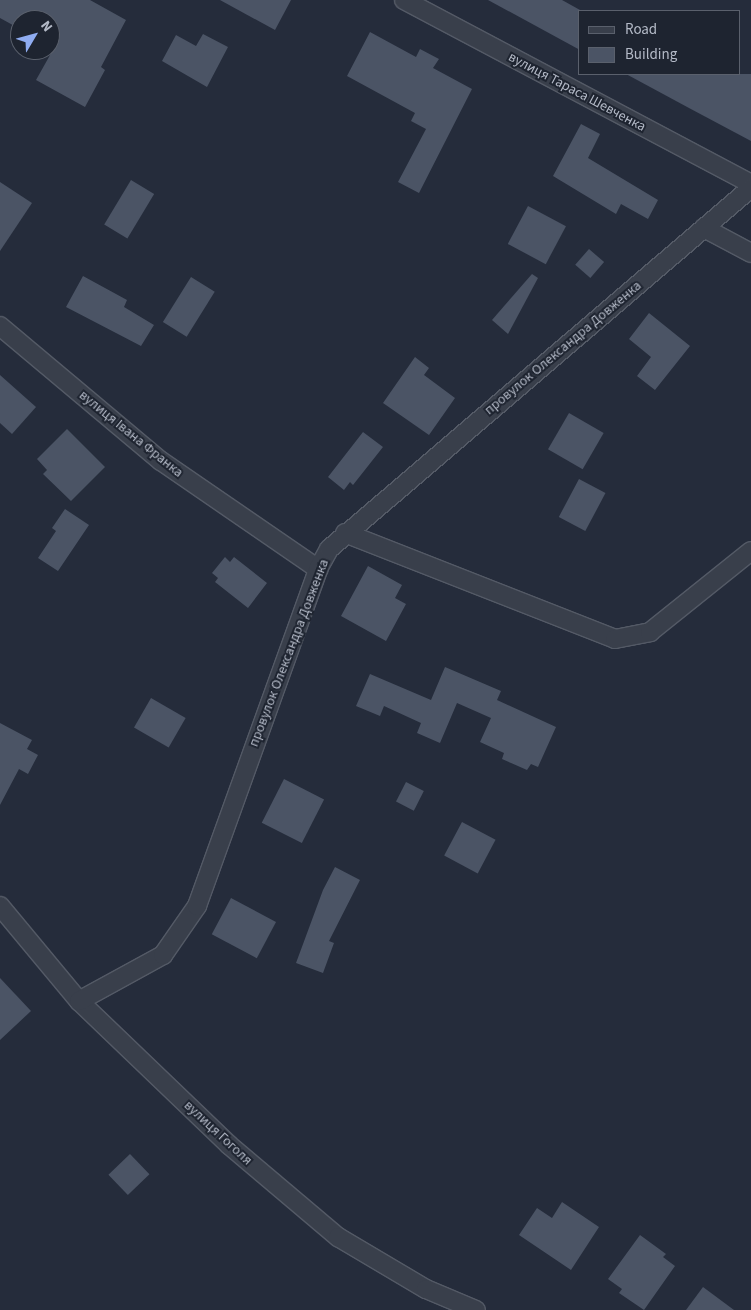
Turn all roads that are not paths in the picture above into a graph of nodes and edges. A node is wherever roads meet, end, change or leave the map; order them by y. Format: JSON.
{"nodes":[{"id":1,"x":404,"y":0,"type":"edge"},
{"id":2,"x":751,"y":186,"type":"edge"},
{"id":3,"x":704,"y":228,"type":"junction"},
{"id":4,"x":751,"y":253,"type":"edge"},
{"id":5,"x":0,"y":326,"type":"edge"},
{"id":6,"x":346,"y":533,"type":"junction"},
{"id":7,"x":751,"y":550,"type":"edge"},
{"id":8,"x":318,"y":569,"type":"junction"},
{"id":9,"x":0,"y":906,"type":"edge"},
{"id":10,"x":80,"y":1002,"type":"junction"},
{"id":11,"x":476,"y":1310,"type":"edge"}],
"edges":[{"from":1,"to":2,"type":"street","name":"вулиця Тараса Шевченка"},
{"from":2,"to":3,"type":"street","name":"провулок Олександра Довженка"},
{"from":3,"to":4,"type":"street"},
{"from":3,"to":6,"type":"street","name":"провулок Олександра Довженка"},
{"from":5,"to":8,"type":"street","name":"вулиця Івана Франка"},
{"from":6,"to":7,"type":"street"},
{"from":6,"to":8,"type":"street","name":"провулок Олександра Довженка"},
{"from":8,"to":10,"type":"street","name":"провулок Олександра Довженка"},
{"from":9,"to":10,"type":"street","name":"вулиця Гоголя"},
{"from":10,"to":11,"type":"street","name":"вулиця Гоголя"}]}
